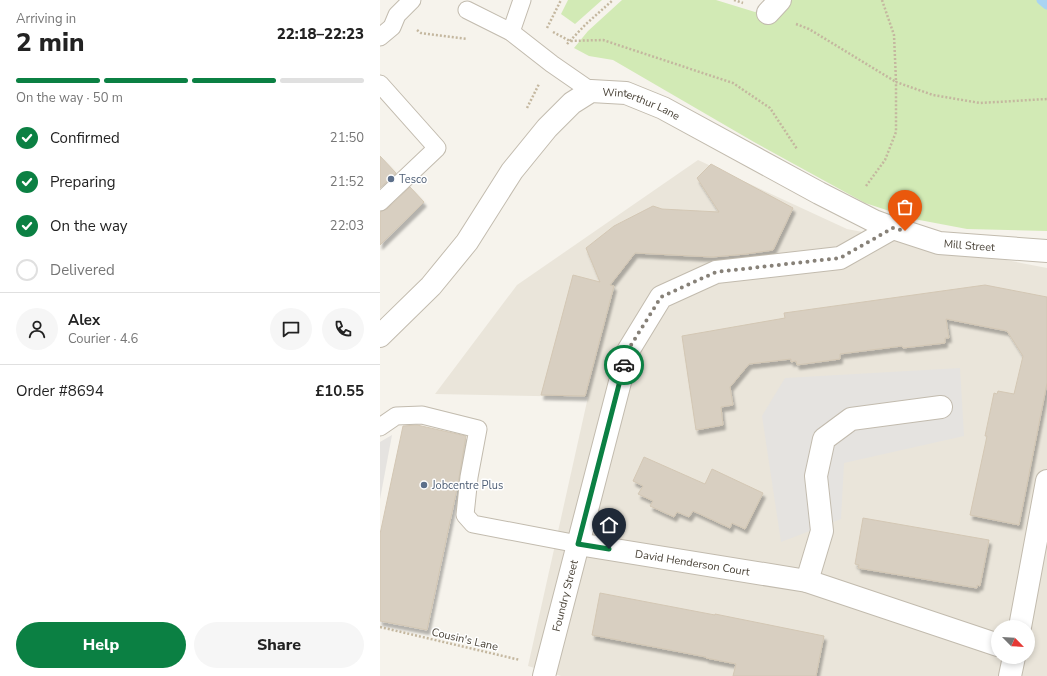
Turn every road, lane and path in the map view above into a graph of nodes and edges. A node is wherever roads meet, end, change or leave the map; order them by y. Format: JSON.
{"nodes":[{"id":1,"x":412,"y":0,"type":"edge"},
{"id":2,"x":522,"y":0,"type":"edge"},
{"id":3,"x":561,"y":0,"type":"edge"},
{"id":4,"x":613,"y":0,"type":"edge"},
{"id":5,"x":882,"y":0,"type":"edge"},
{"id":6,"x":774,"y":6,"type":"edge"},
{"id":7,"x":467,"y":10,"type":"dead end"},
{"id":8,"x":511,"y":32,"type":"junction"},
{"id":9,"x":421,"y":33,"type":"dead end"},
{"id":10,"x":380,"y":37,"type":"edge"},
{"id":11,"x":474,"y":40,"type":"dead end"},
{"id":12,"x":570,"y":40,"type":"junction"},
{"id":13,"x":896,"y":82,"type":"junction"},
{"id":14,"x":380,"y":84,"type":"edge"},
{"id":15,"x":590,"y":91,"type":"junction"},
{"id":16,"x":1047,"y":99,"type":"edge"},
{"id":17,"x":800,"y":153,"type":"dead end"},
{"id":18,"x":380,"y":202,"type":"edge"},
{"id":19,"x":850,"y":208,"type":"junction"},
{"id":20,"x":893,"y":228,"type":"junction"},
{"id":21,"x":1047,"y":251,"type":"edge"},
{"id":22,"x":380,"y":336,"type":"edge"},
{"id":23,"x":941,"y":407,"type":"dead end"},
{"id":24,"x":380,"y":427,"type":"edge"},
{"id":25,"x":1047,"y":481,"type":"edge"},
{"id":26,"x":578,"y":544,"type":"junction"},
{"id":27,"x":807,"y":581,"type":"junction"},
{"id":28,"x":1021,"y":620,"type":"edge"},
{"id":29,"x":380,"y":627,"type":"edge"},
{"id":30,"x":991,"y":642,"type":"edge"},
{"id":31,"x":1013,"y":664,"type":"edge"},
{"id":32,"x":545,"y":671,"type":"edge"},
{"id":33,"x":1010,"y":676,"type":"edge"}],
"edges":[{"from":1,"to":10,"type":"lane"},
{"from":2,"to":8,"type":"lane"},
{"from":3,"to":12,"type":"path"},
{"from":4,"to":12,"type":"path"},
{"from":5,"to":13,"type":"path"},
{"from":6,"to":13,"type":"path"},
{"from":7,"to":8,"type":"lane"},
{"from":8,"to":15,"type":"lane"},
{"from":9,"to":11,"type":"path"},
{"from":12,"to":17,"type":"path"},
{"from":13,"to":16,"type":"path"},
{"from":13,"to":19,"type":"path"},
{"from":14,"to":18,"type":"lane"},
{"from":15,"to":19,"type":"street","name":"Winterthur Lane"},
{"from":15,"to":22,"type":"street","name":"Winterthur Lane"},
{"from":19,"to":20,"type":"street","name":"Winterthur Lane"},
{"from":20,"to":21,"type":"street","name":"Mill Street"},
{"from":20,"to":26,"type":"street","name":"Foundry Street"},
{"from":23,"to":27,"type":"street"},
{"from":24,"to":26,"type":"lane"},
{"from":25,"to":28,"type":"street"},
{"from":26,"to":27,"type":"street","name":"David Henderson Court"},
{"from":26,"to":32,"type":"street","name":"Foundry Street"},
{"from":27,"to":30,"type":"street","name":"David Henderson Court"},
{"from":29,"to":32,"type":"path","name":"Cousin's Lane"},
{"from":31,"to":33,"type":"street"}]}
